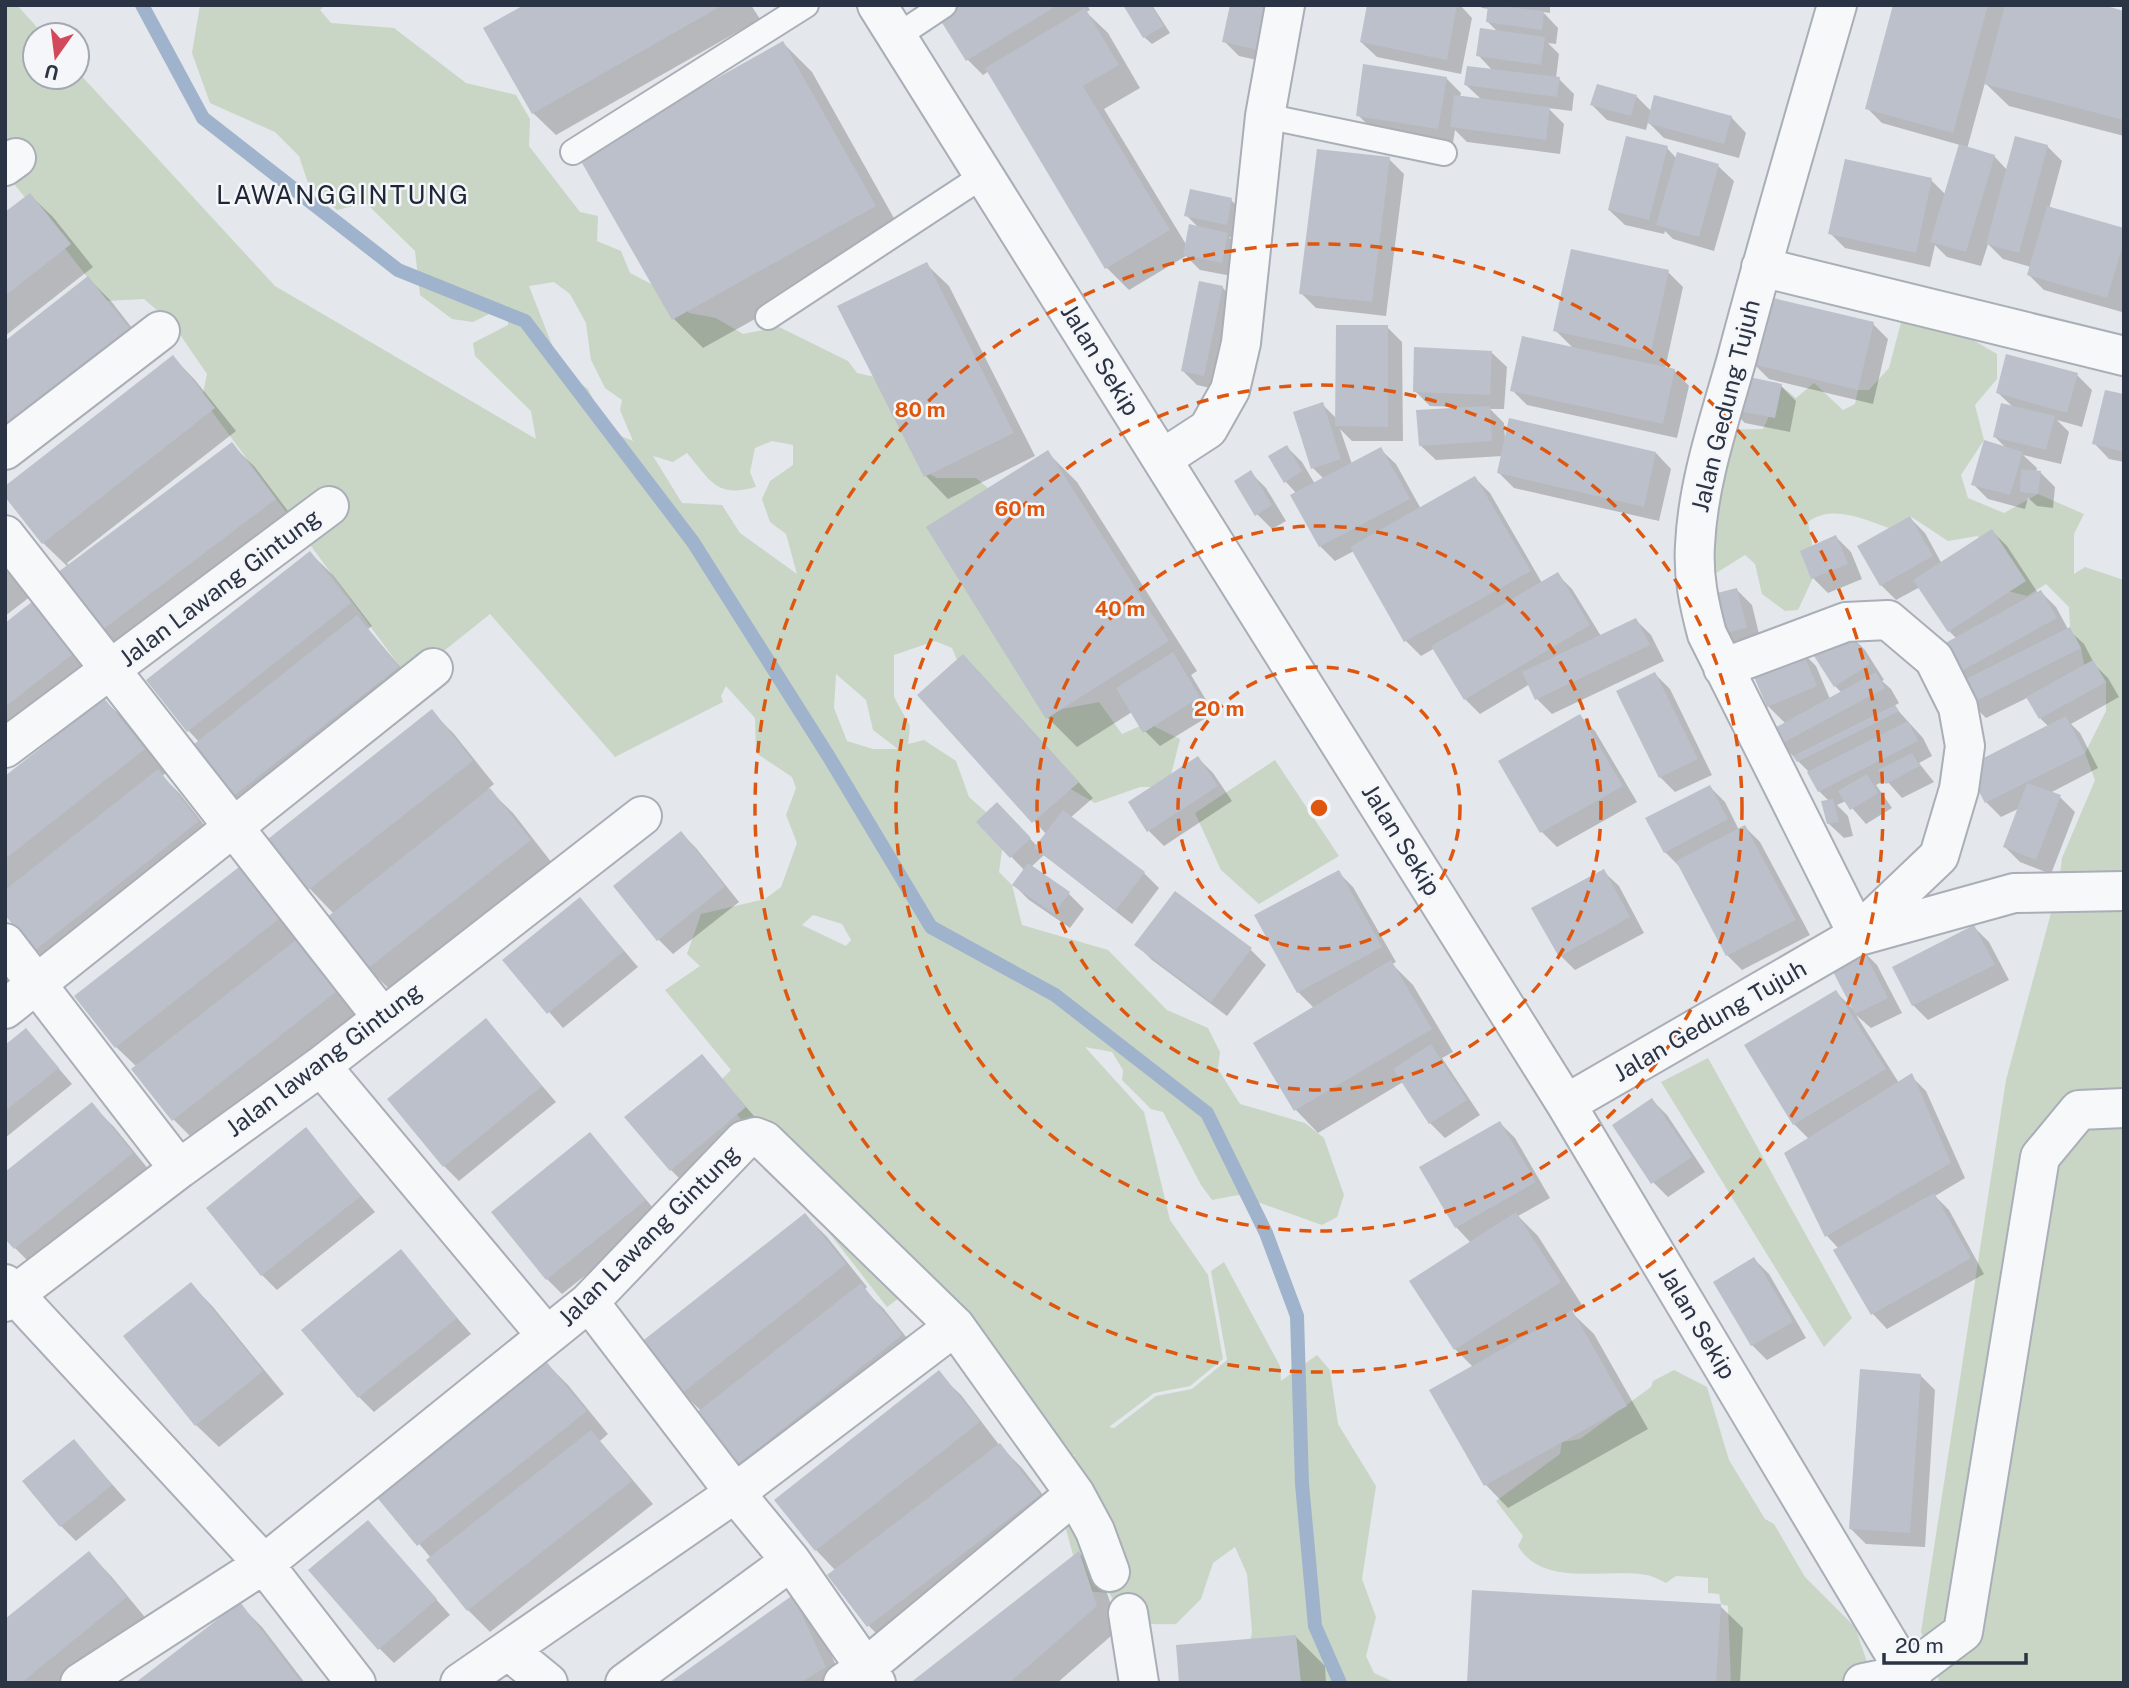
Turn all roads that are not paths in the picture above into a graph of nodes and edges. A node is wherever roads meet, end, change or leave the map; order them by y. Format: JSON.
{"nodes":[{"id":1,"x":806,"y":5,"type":"edge"},
{"id":2,"x":944,"y":5,"type":"edge"},
{"id":3,"x":1285,"y":5,"type":"edge"},
{"id":4,"x":1837,"y":5,"type":"edge"},
{"id":5,"x":886,"y":21,"type":"edge"},
{"id":6,"x":1265,"y":116,"type":"junction"},
{"id":7,"x":573,"y":152,"type":"dead end"},
{"id":8,"x":1444,"y":153,"type":"dead end"},
{"id":9,"x":984,"y":175,"type":"junction"},
{"id":10,"x":1761,"y":267,"type":"junction"},
{"id":11,"x":768,"y":317,"type":"dead end"},
{"id":12,"x":160,"y":331,"type":"dead end"},
{"id":13,"x":2124,"y":356,"type":"edge"},
{"id":14,"x":5,"y":450,"type":"edge"},
{"id":15,"x":1162,"y":459,"type":"junction"},
{"id":16,"x":329,"y":506,"type":"dead end"},
{"id":17,"x":5,"y":535,"type":"edge"},
{"id":18,"x":433,"y":668,"type":"dead end"},
{"id":19,"x":1723,"y":668,"type":"junction"},
{"id":20,"x":111,"y":669,"type":"junction"},
{"id":21,"x":5,"y":748,"type":"edge"},
{"id":22,"x":642,"y":816,"type":"dead end"},
{"id":23,"x":234,"y":827,"type":"junction"},
{"id":24,"x":2124,"y":891,"type":"edge"},
{"id":25,"x":1853,"y":938,"type":"junction"},
{"id":26,"x":5,"y":943,"type":"edge"},
{"id":27,"x":37,"y":984,"type":"junction"},
{"id":28,"x":5,"y":1009,"type":"edge"},
{"id":29,"x":382,"y":1017,"type":"junction"},
{"id":30,"x":321,"y":1066,"type":"junction"},
{"id":31,"x":1566,"y":1104,"type":"junction"},
{"id":32,"x":2124,"y":1108,"type":"edge"},
{"id":33,"x":179,"y":1169,"type":"junction"},
{"id":34,"x":9,"y":1294,"type":"edge"},
{"id":35,"x":589,"y":1302,"type":"junction"},
{"id":36,"x":955,"y":1326,"type":"junction"},
{"id":37,"x":547,"y":1336,"type":"junction"},
{"id":38,"x":735,"y":1493,"type":"junction"},
{"id":39,"x":1075,"y":1494,"type":"junction"},
{"id":40,"x":790,"y":1562,"type":"junction"},
{"id":41,"x":264,"y":1564,"type":"junction"},
{"id":42,"x":1110,"y":1572,"type":"dead end"},
{"id":43,"x":1128,"y":1613,"type":"dead end"},
{"id":44,"x":508,"y":1650,"type":"junction"},
{"id":45,"x":861,"y":1678,"type":"edge"},
{"id":46,"x":1909,"y":1678,"type":"edge"},
{"id":47,"x":80,"y":1683,"type":"edge"},
{"id":48,"x":356,"y":1683,"type":"edge"},
{"id":49,"x":460,"y":1683,"type":"edge"},
{"id":50,"x":548,"y":1683,"type":"edge"},
{"id":51,"x":625,"y":1683,"type":"edge"},
{"id":52,"x":1139,"y":1683,"type":"edge"},
{"id":53,"x":1863,"y":1683,"type":"edge"}],
"edges":[{"from":1,"to":7,"type":"lane"},
{"from":2,"to":5,"type":"lane"},
{"from":3,"to":6,"type":"street"},
{"from":4,"to":10,"type":"street","name":"Jalan Gedung Tujuh"},
{"from":5,"to":9,"type":"street","name":"Jalan Sekip"},
{"from":6,"to":8,"type":"lane"},
{"from":6,"to":15,"type":"street"},
{"from":9,"to":11,"type":"lane"},
{"from":9,"to":15,"type":"street","name":"Jalan Sekip"},
{"from":10,"to":13,"type":"street","name":"Jalan Gedung Tujuh"},
{"from":10,"to":19,"type":"street","name":"Jalan Gedung Tujuh"},
{"from":12,"to":14,"type":"street"},
{"from":15,"to":31,"type":"street","name":"Jalan Sekip"},
{"from":16,"to":20,"type":"street","name":"Jalan Lawang Gintung"},
{"from":17,"to":20,"type":"street","name":"Jalan Lawang Gintung"},
{"from":18,"to":23,"type":"street"},
{"from":19,"to":25,"type":"street","name":"Jalan Gedung Tujuh"},
{"from":19,"to":25,"type":"street","name":"Jalan Gedung Tujuh"},
{"from":20,"to":21,"type":"street","name":"Jalan Lawang Gintung"},
{"from":20,"to":23,"type":"street","name":"Jalan Lawang Gintung"},
{"from":22,"to":29,"type":"street","name":"Jalan lawang Gintung"},
{"from":23,"to":27,"type":"street"},
{"from":23,"to":29,"type":"street","name":"Jalan Lawang Gintung"},
{"from":24,"to":25,"type":"street"},
{"from":25,"to":31,"type":"street","name":"Jalan Gedung Tujuh"},
{"from":26,"to":27,"type":"street"},
{"from":27,"to":28,"type":"street"},
{"from":27,"to":33,"type":"street"},
{"from":29,"to":30,"type":"street","name":"Jalan lawang Gintung"},
{"from":30,"to":33,"type":"street","name":"Jalan lawang Gintung"},
{"from":30,"to":37,"type":"street"},
{"from":31,"to":46,"type":"street","name":"Jalan Sekip"},
{"from":32,"to":46,"type":"street"},
{"from":33,"to":34,"type":"street","name":"Jalan lawang Gintung"},
{"from":34,"to":41,"type":"street"},
{"from":35,"to":36,"type":"street","name":"Jalan Lawang Gintung"},
{"from":35,"to":37,"type":"street","name":"Jalan Lawang Gintung"},
{"from":35,"to":38,"type":"street"},
{"from":36,"to":38,"type":"street"},
{"from":36,"to":39,"type":"street","name":"Jalan Lawang Gintung"},
{"from":37,"to":41,"type":"street","name":"Jalan Lawang Gintung"},
{"from":38,"to":40,"type":"street"},
{"from":38,"to":44,"type":"street"},
{"from":39,"to":42,"type":"street","name":"Jalan Lawang Gintung"},
{"from":39,"to":45,"type":"street"},
{"from":40,"to":45,"type":"street"},
{"from":40,"to":51,"type":"street"},
{"from":41,"to":47,"type":"street","name":"Jalan Lawang Gintung"},
{"from":41,"to":48,"type":"street"},
{"from":43,"to":52,"type":"street"},
{"from":44,"to":49,"type":"street"},
{"from":44,"to":50,"type":"street"},
{"from":46,"to":53,"type":"street"}]}
